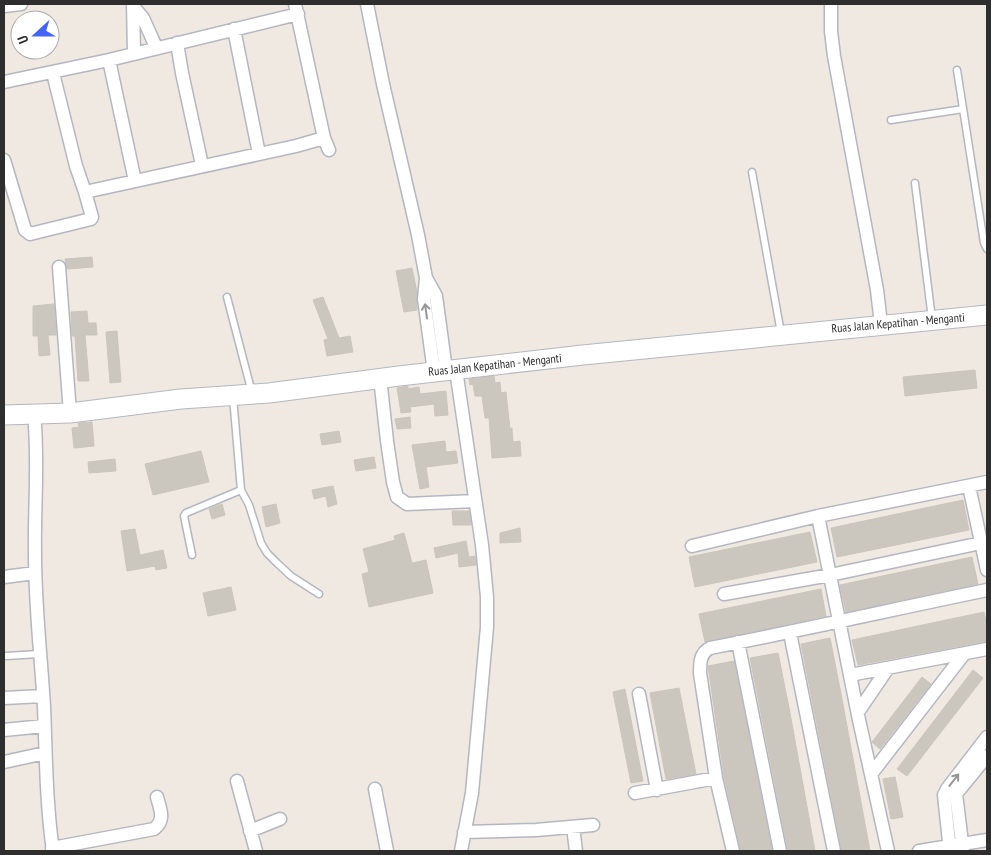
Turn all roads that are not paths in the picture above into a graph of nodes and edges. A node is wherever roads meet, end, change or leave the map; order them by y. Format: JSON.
{"nodes":[{"id":1,"x":367,"y":4,"type":"edge"},
{"id":2,"x":831,"y":4,"type":"edge"},
{"id":3,"x":133,"y":5,"type":"edge"},
{"id":4,"x":297,"y":9,"type":"edge"},
{"id":5,"x":234,"y":29,"type":"junction"},
{"id":6,"x":177,"y":43,"type":"junction"},
{"id":7,"x":156,"y":47,"type":"junction"},
{"id":8,"x":134,"y":53,"type":"junction"},
{"id":9,"x":109,"y":60,"type":"junction"},
{"id":10,"x":957,"y":70,"type":"dead end"},
{"id":11,"x":53,"y":73,"type":"junction"},
{"id":12,"x":4,"y":82,"type":"edge"},
{"id":13,"x":963,"y":109,"type":"junction"},
{"id":14,"x":891,"y":120,"type":"dead end"},
{"id":15,"x":260,"y":154,"type":"junction"},
{"id":16,"x":4,"y":160,"type":"edge"},
{"id":17,"x":202,"y":165,"type":"junction"},
{"id":18,"x":752,"y":172,"type":"dead end"},
{"id":19,"x":135,"y":181,"type":"junction"},
{"id":20,"x":915,"y":182,"type":"dead end"},
{"id":21,"x":85,"y":192,"type":"junction"},
{"id":22,"x":987,"y":248,"type":"edge"},
{"id":23,"x":60,"y":267,"type":"dead end"},
{"id":24,"x":227,"y":297,"type":"dead end"},
{"id":25,"x":987,"y":315,"type":"edge"},
{"id":26,"x":932,"y":320,"type":"junction"},
{"id":27,"x":881,"y":324,"type":"junction"},
{"id":28,"x":781,"y":335,"type":"junction"},
{"id":29,"x":446,"y":370,"type":"junction"},
{"id":30,"x":380,"y":378,"type":"junction"},
{"id":31,"x":253,"y":394,"type":"junction"},
{"id":32,"x":233,"y":395,"type":"junction"},
{"id":33,"x":70,"y":413,"type":"junction"},
{"id":34,"x":34,"y":414,"type":"junction"},
{"id":35,"x":4,"y":415,"type":"edge"},
{"id":36,"x":987,"y":482,"type":"edge"},
{"id":37,"x":969,"y":486,"type":"junction"},
{"id":38,"x":240,"y":490,"type":"junction"},
{"id":39,"x":475,"y":501,"type":"junction"},
{"id":40,"x":818,"y":516,"type":"junction"},
{"id":41,"x":981,"y":543,"type":"junction"},
{"id":42,"x":692,"y":546,"type":"dead end"},
{"id":43,"x":192,"y":555,"type":"dead end"},
{"id":44,"x":987,"y":570,"type":"edge"},
{"id":45,"x":35,"y":573,"type":"junction"},
{"id":46,"x":830,"y":575,"type":"junction"},
{"id":47,"x":4,"y":577,"type":"edge"},
{"id":48,"x":987,"y":590,"type":"edge"},
{"id":49,"x":319,"y":594,"type":"dead end"},
{"id":50,"x":724,"y":594,"type":"dead end"},
{"id":51,"x":839,"y":620,"type":"junction"},
{"id":52,"x":790,"y":632,"type":"junction"},
{"id":53,"x":738,"y":642,"type":"junction"},
{"id":54,"x":987,"y":649,"type":"edge"},
{"id":55,"x":39,"y":654,"type":"junction"},
{"id":56,"x":964,"y":654,"type":"junction"},
{"id":57,"x":6,"y":656,"type":"dead end"},
{"id":58,"x":888,"y":668,"type":"junction"},
{"id":59,"x":850,"y":675,"type":"junction"},
{"id":60,"x":639,"y":694,"type":"dead end"},
{"id":61,"x":42,"y":696,"type":"junction"},
{"id":62,"x":4,"y":698,"type":"edge"},
{"id":63,"x":858,"y":712,"type":"junction"},
{"id":64,"x":44,"y":726,"type":"junction"},
{"id":65,"x":4,"y":730,"type":"edge"},
{"id":66,"x":987,"y":737,"type":"edge"},
{"id":67,"x":45,"y":753,"type":"junction"},
{"id":68,"x":987,"y":756,"type":"edge"},
{"id":69,"x":4,"y":762,"type":"edge"},
{"id":70,"x":872,"y":773,"type":"junction"},
{"id":71,"x":716,"y":778,"type":"junction"},
{"id":72,"x":237,"y":781,"type":"dead end"},
{"id":73,"x":375,"y":790,"type":"dead end"},
{"id":74,"x":657,"y":790,"type":"junction"},
{"id":75,"x":635,"y":793,"type":"dead end"},
{"id":76,"x":157,"y":797,"type":"dead end"},
{"id":77,"x":280,"y":819,"type":"dead end"},
{"id":78,"x":593,"y":825,"type":"dead end"},
{"id":79,"x":572,"y":827,"type":"junction"},
{"id":80,"x":250,"y":831,"type":"junction"},
{"id":81,"x":464,"y":832,"type":"junction"},
{"id":82,"x":987,"y":840,"type":"edge"},
{"id":83,"x":956,"y":848,"type":"edge"},
{"id":84,"x":52,"y":850,"type":"edge"},
{"id":85,"x":256,"y":851,"type":"edge"},
{"id":86,"x":387,"y":851,"type":"edge"},
{"id":87,"x":461,"y":851,"type":"edge"},
{"id":88,"x":576,"y":851,"type":"edge"},
{"id":89,"x":733,"y":851,"type":"edge"},
{"id":90,"x":780,"y":851,"type":"edge"},
{"id":91,"x":834,"y":851,"type":"edge"},
{"id":92,"x":888,"y":851,"type":"edge"},
{"id":93,"x":919,"y":851,"type":"edge"}],
"edges":[{"from":1,"to":29,"type":"street"},
{"from":2,"to":27,"type":"street"},
{"from":3,"to":7,"type":"street"},
{"from":3,"to":8,"type":"street"},
{"from":4,"to":5,"type":"street"},
{"from":4,"to":15,"type":"street"},
{"from":5,"to":6,"type":"street"},
{"from":5,"to":15,"type":"street"},
{"from":6,"to":7,"type":"street"},
{"from":6,"to":17,"type":"street"},
{"from":7,"to":8,"type":"street"},
{"from":8,"to":9,"type":"street"},
{"from":9,"to":11,"type":"street"},
{"from":9,"to":19,"type":"street"},
{"from":10,"to":13,"type":"lane"},
{"from":11,"to":12,"type":"street"},
{"from":11,"to":21,"type":"street"},
{"from":13,"to":14,"type":"lane"},
{"from":13,"to":22,"type":"lane"},
{"from":15,"to":17,"type":"street"},
{"from":16,"to":21,"type":"street"},
{"from":17,"to":19,"type":"street"},
{"from":18,"to":28,"type":"lane"},
{"from":19,"to":21,"type":"street"},
{"from":20,"to":26,"type":"lane"},
{"from":23,"to":33,"type":"street"},
{"from":24,"to":31,"type":"lane"},
{"from":25,"to":26,"type":"main road","name":"Ruas Jalan Kepatihan - Menganti"},
{"from":26,"to":27,"type":"main road","name":"Ruas Jalan Kepatihan - Menganti"},
{"from":27,"to":28,"type":"main road","name":"Ruas Jalan Kepatihan - Menganti"},
{"from":28,"to":29,"type":"main road","name":"Ruas Jalan Kepatihan - Menganti"},
{"from":29,"to":30,"type":"main road","name":"Ruas Jalan Kepatihan - Menganti"},
{"from":29,"to":39,"type":"street"},
{"from":30,"to":31,"type":"main road","name":"Ruas Jalan Kepatihan - Menganti"},
{"from":30,"to":39,"type":"street"},
{"from":31,"to":32,"type":"main road","name":"Ruas Jalan Kepatihan - Menganti"},
{"from":32,"to":33,"type":"main road","name":"Ruas Jalan Kepatihan - Menganti"},
{"from":32,"to":38,"type":"lane"},
{"from":33,"to":34,"type":"main road","name":"Ruas Jalan Kepatihan - Menganti"},
{"from":34,"to":35,"type":"main road","name":"Ruas Jalan Kepatihan - Menganti"},
{"from":34,"to":45,"type":"street"},
{"from":36,"to":37,"type":"street"},
{"from":37,"to":40,"type":"street"},
{"from":37,"to":41,"type":"street"},
{"from":38,"to":43,"type":"lane"},
{"from":38,"to":49,"type":"lane"},
{"from":39,"to":81,"type":"street"},
{"from":40,"to":42,"type":"street"},
{"from":40,"to":46,"type":"street"},
{"from":41,"to":44,"type":"street"},
{"from":41,"to":46,"type":"street"},
{"from":45,"to":47,"type":"street"},
{"from":45,"to":55,"type":"street"},
{"from":46,"to":50,"type":"street"},
{"from":46,"to":51,"type":"street"},
{"from":48,"to":51,"type":"street"},
{"from":51,"to":52,"type":"street"},
{"from":51,"to":59,"type":"street"},
{"from":52,"to":53,"type":"street"},
{"from":52,"to":91,"type":"street"},
{"from":53,"to":71,"type":"street"},
{"from":53,"to":90,"type":"street"},
{"from":54,"to":56,"type":"street"},
{"from":55,"to":57,"type":"lane"},
{"from":55,"to":61,"type":"street"},
{"from":56,"to":58,"type":"street"},
{"from":56,"to":70,"type":"street"},
{"from":58,"to":59,"type":"street"},
{"from":58,"to":63,"type":"street"},
{"from":59,"to":63,"type":"street"},
{"from":60,"to":74,"type":"street"},
{"from":61,"to":62,"type":"street"},
{"from":61,"to":64,"type":"street"},
{"from":63,"to":70,"type":"street"},
{"from":64,"to":65,"type":"street"},
{"from":64,"to":67,"type":"street"},
{"from":83,"to":66,"type":"street","one_way":true},
{"from":67,"to":69,"type":"street"},
{"from":67,"to":84,"type":"street"},
{"from":68,"to":83,"type":"street"},
{"from":70,"to":92,"type":"street"},
{"from":71,"to":74,"type":"street"},
{"from":71,"to":89,"type":"street"},
{"from":72,"to":80,"type":"street"},
{"from":73,"to":86,"type":"street"},
{"from":74,"to":75,"type":"street"},
{"from":76,"to":84,"type":"street"},
{"from":77,"to":80,"type":"street"},
{"from":78,"to":79,"type":"street"},
{"from":79,"to":81,"type":"street"},
{"from":79,"to":88,"type":"street"},
{"from":80,"to":85,"type":"street"},
{"from":81,"to":87,"type":"street"},
{"from":82,"to":83,"type":"street"},
{"from":83,"to":93,"type":"street"}]}
